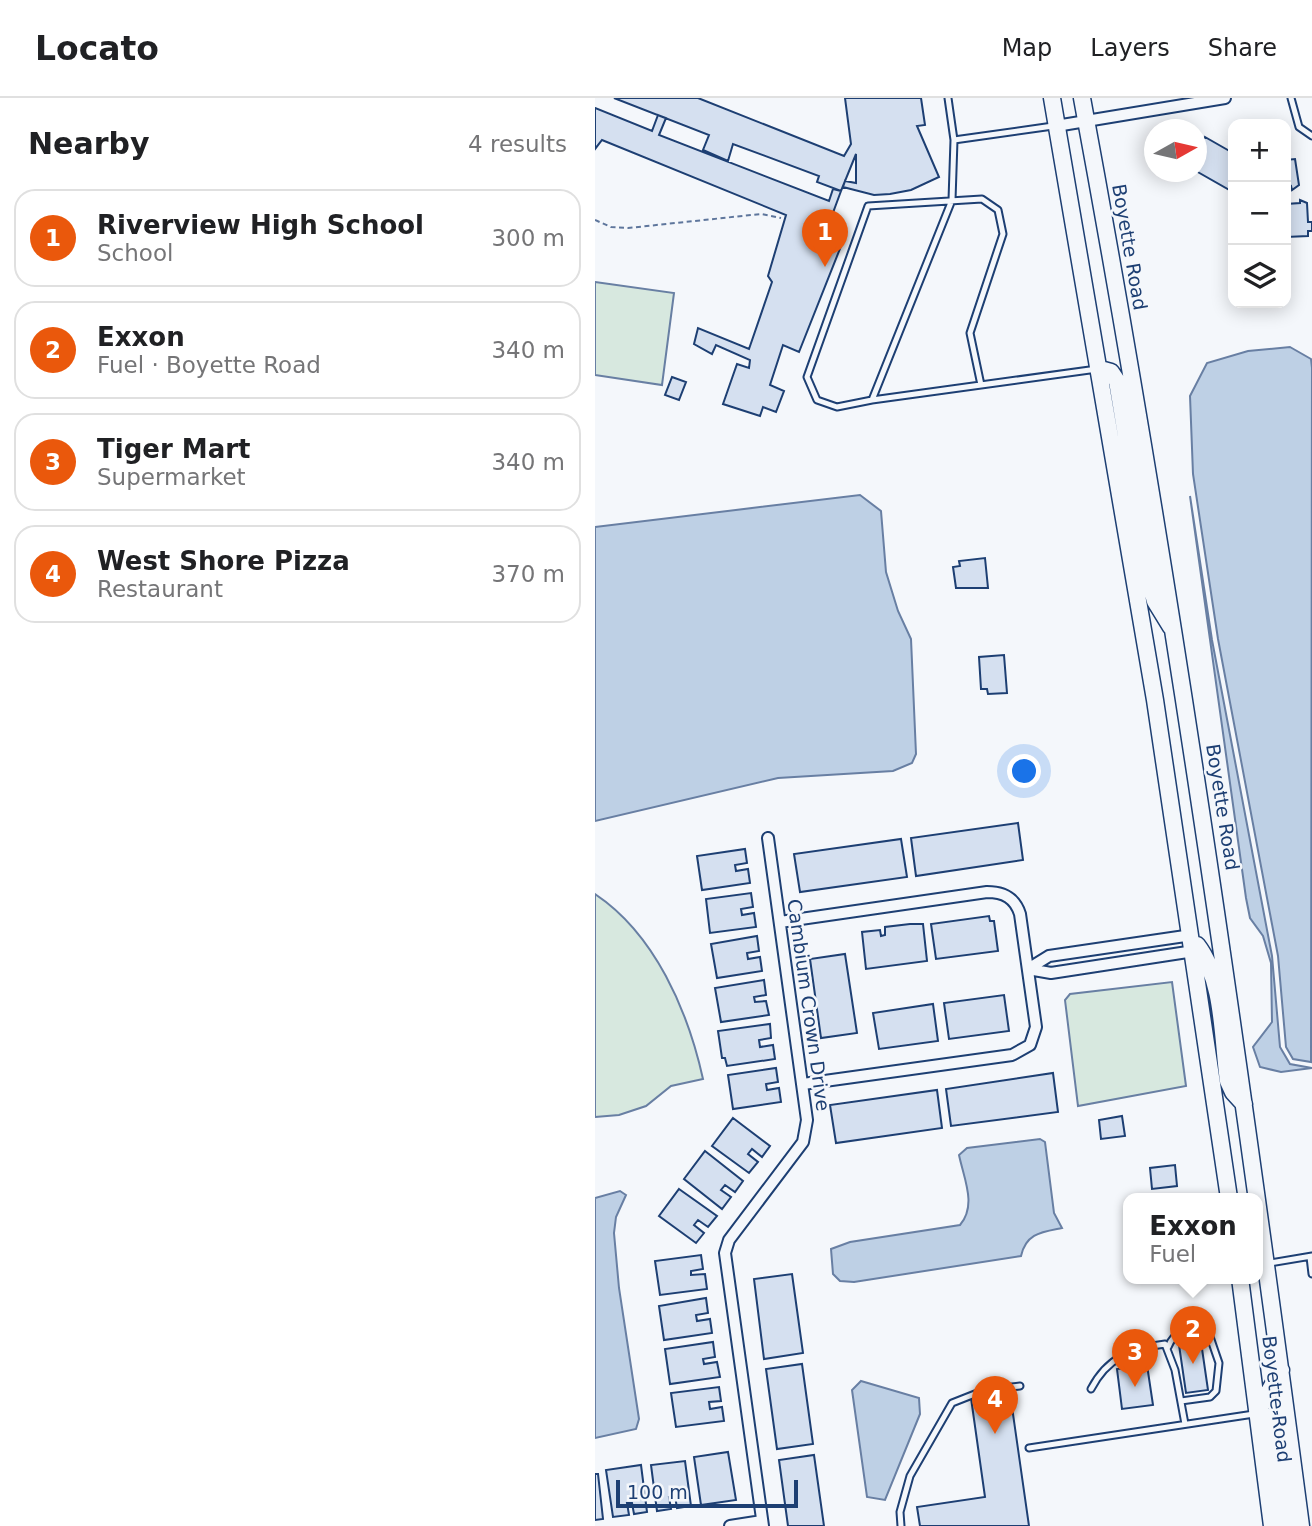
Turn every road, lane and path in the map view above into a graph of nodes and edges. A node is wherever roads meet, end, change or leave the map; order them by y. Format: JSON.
{"nodes":[{"id":1,"x":949,"y":98,"type":"edge"},
{"id":2,"x":1052,"y":98,"type":"edge"},
{"id":3,"x":1082,"y":98,"type":"edge"},
{"id":4,"x":1225,"y":98,"type":"edge"},
{"id":5,"x":1291,"y":98,"type":"edge"},
{"id":6,"x":1086,"y":121,"type":"junction"},
{"id":7,"x":1056,"y":126,"type":"junction"},
{"id":8,"x":1312,"y":136,"type":"edge"},
{"id":9,"x":954,"y":140,"type":"junction"},
{"id":10,"x":952,"y":200,"type":"junction"},
{"id":11,"x":781,"y":218,"type":"dead end"},
{"id":12,"x":595,"y":220,"type":"edge"},
{"id":13,"x":1100,"y":369,"type":"junction"},
{"id":14,"x":981,"y":385,"type":"junction"},
{"id":15,"x":872,"y":400,"type":"junction"},
{"id":16,"x":1175,"y":632,"type":"junction"},
{"id":17,"x":768,"y":838,"type":"dead end"},
{"id":18,"x":780,"y":922,"type":"junction"},
{"id":19,"x":1193,"y":942,"type":"junction"},
{"id":20,"x":1028,"y":969,"type":"junction"},
{"id":21,"x":803,"y":1084,"type":"junction"},
{"id":22,"x":1245,"y":1105,"type":"junction"},
{"id":23,"x":1228,"y":1193,"type":"edge"},
{"id":24,"x":1254,"y":1193,"type":"edge"},
{"id":25,"x":1311,"y":1257,"type":"edge"},
{"id":26,"x":1263,"y":1264,"type":"edge"},
{"id":27,"x":1263,"y":1270,"type":"edge"},
{"id":28,"x":1312,"y":1274,"type":"edge"},
{"id":29,"x":1241,"y":1284,"type":"edge"},
{"id":30,"x":1168,"y":1347,"type":"junction"},
{"id":31,"x":1281,"y":1370,"type":"junction"},
{"id":32,"x":1020,"y":1386,"type":"dead end"},
{"id":33,"x":1091,"y":1389,"type":"dead end"},
{"id":34,"x":1181,"y":1401,"type":"junction"},
{"id":35,"x":1257,"y":1413,"type":"junction"},
{"id":36,"x":1185,"y":1424,"type":"junction"},
{"id":37,"x":1029,"y":1448,"type":"dead end"},
{"id":38,"x":763,"y":1524,"type":"edge"},
{"id":39,"x":730,"y":1526,"type":"edge"},
{"id":40,"x":901,"y":1526,"type":"edge"},
{"id":41,"x":1272,"y":1526,"type":"edge"},
{"id":42,"x":1288,"y":1526,"type":"edge"},
{"id":43,"x":1301,"y":1526,"type":"edge"}],
"edges":[{"from":1,"to":9,"type":"lane"},
{"from":2,"to":7,"type":"main road"},
{"from":3,"to":6,"type":"main road","name":"Boyette Road"},
{"from":4,"to":6,"type":"street"},
{"from":5,"to":8,"type":"lane"},
{"from":6,"to":7,"type":"street"},
{"from":6,"to":16,"type":"main road","name":"Boyette Road"},
{"from":7,"to":9,"type":"lane"},
{"from":7,"to":13,"type":"main road"},
{"from":9,"to":10,"type":"lane"},
{"from":10,"to":14,"type":"lane"},
{"from":10,"to":15,"type":"lane"},
{"from":10,"to":15,"type":"lane"},
{"from":11,"to":12,"type":"path"},
{"from":13,"to":14,"type":"lane"},
{"from":13,"to":16,"type":"main road"},
{"from":13,"to":19,"type":"main road"},
{"from":14,"to":15,"type":"lane"},
{"from":16,"to":22,"type":"main road","name":"Boyette Road"},
{"from":17,"to":18,"type":"street","name":"Cambium Crown Drive"},
{"from":18,"to":20,"type":"street"},
{"from":18,"to":21,"type":"street","name":"Cambium Crown Drive"},
{"from":19,"to":20,"type":"street"},
{"from":19,"to":20,"type":"street"},
{"from":19,"to":22,"type":"main road"},
{"from":19,"to":23,"type":"main road"},
{"from":20,"to":21,"type":"street"},
{"from":21,"to":38,"type":"street","name":"Cambium Crown Drive"},
{"from":22,"to":24,"type":"main road","name":"Boyette Road"},
{"from":25,"to":26,"type":"lane"},
{"from":25,"to":28,"type":"lane"},
{"from":27,"to":31,"type":"main road","name":"Boyette Road"},
{"from":29,"to":35,"type":"main road","name":"Boyette Road"},
{"from":30,"to":33,"type":"lane"},
{"from":30,"to":34,"type":"lane"},
{"from":30,"to":34,"type":"lane"},
{"from":31,"to":35,"type":"main road"},
{"from":31,"to":43,"type":"main road","name":"Boyette Road"},
{"from":32,"to":40,"type":"lane"},
{"from":34,"to":36,"type":"lane"},
{"from":35,"to":36,"type":"lane"},
{"from":35,"to":41,"type":"main road","name":"Boyette Road"},
{"from":35,"to":42,"type":"main road"},
{"from":36,"to":37,"type":"lane"},
{"from":38,"to":39,"type":"street"}]}
